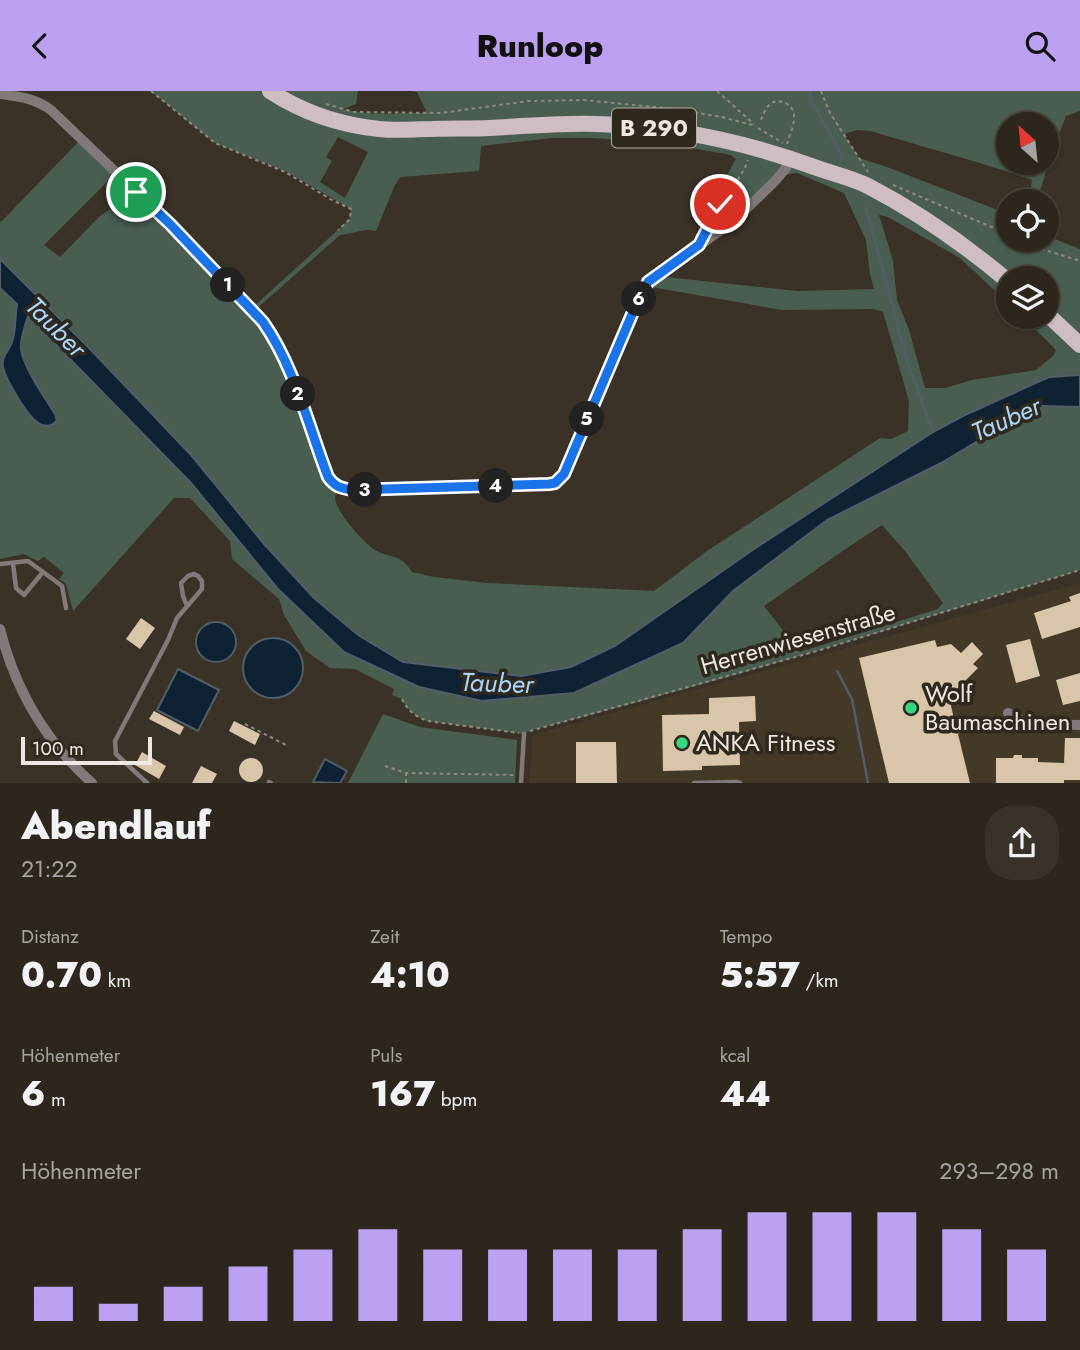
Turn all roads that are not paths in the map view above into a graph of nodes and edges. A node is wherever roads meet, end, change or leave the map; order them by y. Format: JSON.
{"nodes":[{"id":1,"x":270,"y":91,"type":"edge"},
{"id":2,"x":0,"y":95,"type":"edge"},
{"id":3,"x":787,"y":151,"type":"junction"},
{"id":4,"x":996,"y":271,"type":"edge"},
{"id":5,"x":1059,"y":325,"type":"edge"},
{"id":6,"x":1080,"y":345,"type":"edge"},
{"id":7,"x":13,"y":563,"type":"junction"},
{"id":8,"x":0,"y":564,"type":"edge"},
{"id":9,"x":43,"y":572,"type":"junction"},
{"id":10,"x":187,"y":606,"type":"junction"},
{"id":11,"x":66,"y":607,"type":"dead end"},
{"id":12,"x":0,"y":629,"type":"edge"},
{"id":13,"x":2,"y":650,"type":"edge"},
{"id":14,"x":1008,"y":713,"type":"dead end"},
{"id":15,"x":1080,"y":725,"type":"edge"},
{"id":16,"x":524,"y":734,"type":"road end"},
{"id":17,"x":92,"y":783,"type":"edge"},
{"id":18,"x":147,"y":783,"type":"edge"},
{"id":19,"x":522,"y":783,"type":"edge"},
{"id":20,"x":694,"y":783,"type":"edge"},
{"id":21,"x":740,"y":783,"type":"edge"}],
"edges":[{"from":1,"to":3,"type":"main road","number":"B 290"},
{"from":2,"to":3,"type":"street"},
{"from":3,"to":4,"type":"main road","number":"B 290"},
{"from":5,"to":6,"type":"main road"},
{"from":7,"to":8,"type":"lane"},
{"from":7,"to":9,"type":"lane"},
{"from":7,"to":9,"type":"lane"},
{"from":9,"to":11,"type":"lane"},
{"from":10,"to":10,"type":"lane"},
{"from":10,"to":18,"type":"lane"},
{"from":12,"to":13,"type":"street"},
{"from":13,"to":17,"type":"street"},
{"from":14,"to":15,"type":"street"},
{"from":16,"to":19,"type":"lane"},
{"from":20,"to":21,"type":"lane"}]}
